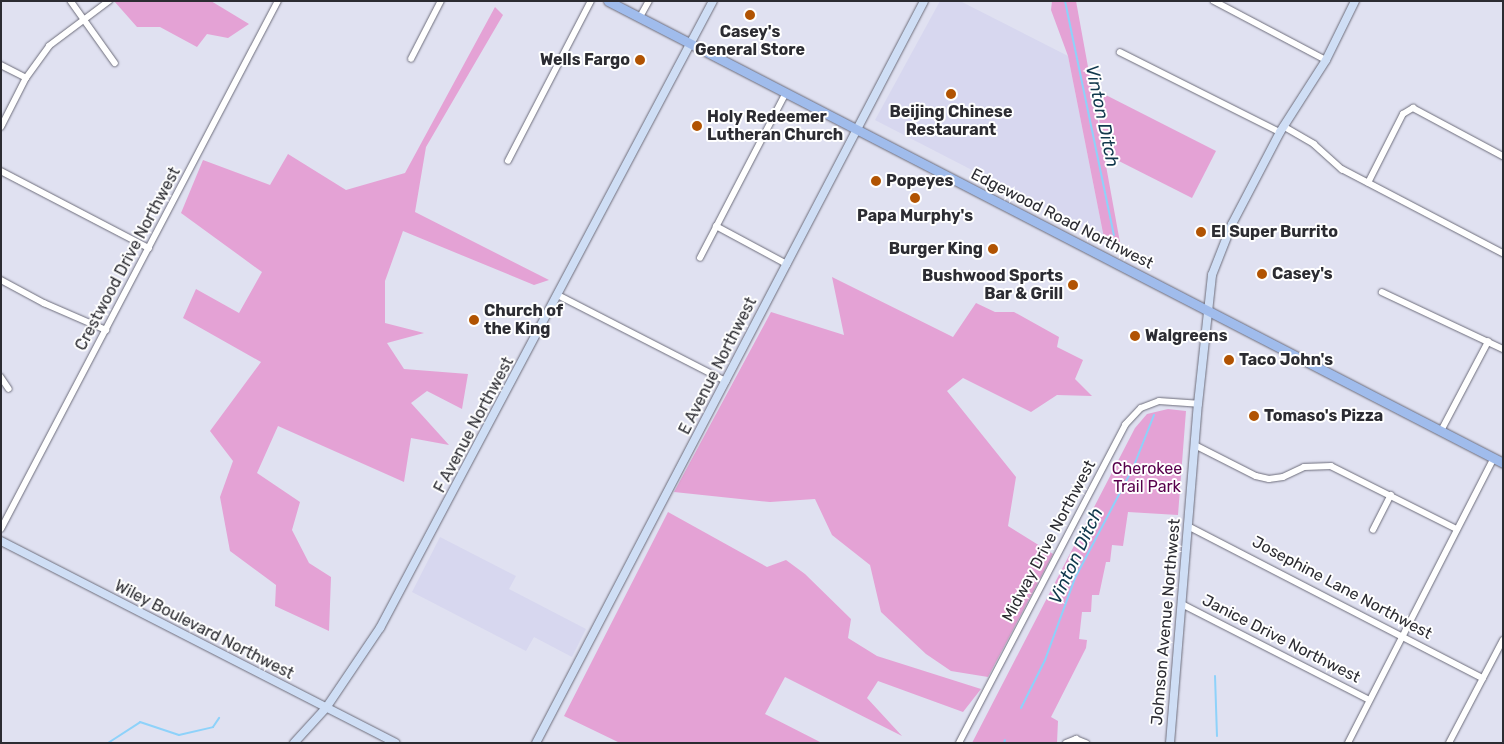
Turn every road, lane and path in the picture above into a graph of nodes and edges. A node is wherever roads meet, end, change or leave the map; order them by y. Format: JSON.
{"nodes":[{"id":1,"x":71,"y":1,"type":"edge"},
{"id":2,"x":109,"y":1,"type":"edge"},
{"id":3,"x":278,"y":1,"type":"edge"},
{"id":4,"x":441,"y":1,"type":"edge"},
{"id":5,"x":591,"y":1,"type":"edge"},
{"id":6,"x":608,"y":1,"type":"edge"},
{"id":7,"x":649,"y":1,"type":"edge"},
{"id":8,"x":713,"y":1,"type":"edge"},
{"id":9,"x":924,"y":1,"type":"edge"},
{"id":10,"x":1214,"y":1,"type":"edge"},
{"id":11,"x":1355,"y":1,"type":"edge"},
{"id":12,"x":640,"y":17,"type":"junction"},
{"id":13,"x":84,"y":19,"type":"junction"},
{"id":14,"x":690,"y":43,"type":"junction"},
{"id":15,"x":1120,"y":52,"type":"dead end"},
{"id":16,"x":412,"y":59,"type":"dead end"},
{"id":17,"x":1326,"y":60,"type":"junction"},
{"id":18,"x":115,"y":63,"type":"dead end"},
{"id":19,"x":1,"y":65,"type":"edge"},
{"id":20,"x":26,"y":78,"type":"junction"},
{"id":21,"x":786,"y":93,"type":"junction"},
{"id":22,"x":1,"y":127,"type":"edge"},
{"id":23,"x":1281,"y":129,"type":"junction"},
{"id":24,"x":857,"y":130,"type":"junction"},
{"id":25,"x":1503,"y":156,"type":"edge"},
{"id":26,"x":508,"y":161,"type":"dead end"},
{"id":27,"x":1,"y":171,"type":"edge"},
{"id":28,"x":1368,"y":183,"type":"junction"},
{"id":29,"x":716,"y":226,"type":"junction"},
{"id":30,"x":149,"y":248,"type":"junction"},
{"id":31,"x":1503,"y":253,"type":"edge"},
{"id":32,"x":700,"y":258,"type":"dead end"},
{"id":33,"x":787,"y":264,"type":"junction"},
{"id":34,"x":1,"y":280,"type":"edge"},
{"id":35,"x":1382,"y":292,"type":"dead end"},
{"id":36,"x":558,"y":295,"type":"junction"},
{"id":37,"x":1208,"y":311,"type":"junction"},
{"id":38,"x":106,"y":330,"type":"junction"},
{"id":39,"x":1488,"y":342,"type":"junction"},
{"id":40,"x":1503,"y":349,"type":"edge"},
{"id":41,"x":1,"y":377,"type":"edge"},
{"id":42,"x":726,"y":381,"type":"junction"},
{"id":43,"x":9,"y":389,"type":"dead end"},
{"id":44,"x":1198,"y":404,"type":"junction"},
{"id":45,"x":1441,"y":431,"type":"junction"},
{"id":46,"x":1195,"y":445,"type":"junction"},
{"id":47,"x":1499,"y":460,"type":"edge"},
{"id":48,"x":1391,"y":495,"type":"junction"},
{"id":49,"x":1188,"y":526,"type":"junction"},
{"id":50,"x":1,"y":529,"type":"edge"},
{"id":51,"x":1457,"y":529,"type":"junction"},
{"id":52,"x":1373,"y":530,"type":"dead end"},
{"id":53,"x":1,"y":542,"type":"edge"},
{"id":54,"x":1182,"y":604,"type":"junction"},
{"id":55,"x":1402,"y":635,"type":"junction"},
{"id":56,"x":1503,"y":640,"type":"edge"},
{"id":57,"x":1483,"y":678,"type":"junction"},
{"id":58,"x":1368,"y":699,"type":"junction"},
{"id":59,"x":326,"y":708,"type":"junction"},
{"id":60,"x":1068,"y":741,"type":"edge"},
{"id":61,"x":294,"y":743,"type":"edge"},
{"id":62,"x":395,"y":743,"type":"edge"},
{"id":63,"x":536,"y":743,"type":"edge"},
{"id":64,"x":959,"y":743,"type":"edge"},
{"id":65,"x":1086,"y":743,"type":"edge"},
{"id":66,"x":1170,"y":743,"type":"edge"},
{"id":67,"x":1348,"y":743,"type":"edge"},
{"id":68,"x":1449,"y":743,"type":"edge"}],
"edges":[{"from":1,"to":13,"type":"street"},
{"from":2,"to":13,"type":"street"},
{"from":3,"to":30,"type":"street","name":"Crestwood Drive Northwest"},
{"from":4,"to":16,"type":"street"},
{"from":5,"to":26,"type":"street"},
{"from":6,"to":12,"type":"main road","name":"Edgewood Road Northwest"},
{"from":7,"to":12,"type":"street"},
{"from":8,"to":14,"type":"street","name":"F Avenue Northwest"},
{"from":9,"to":24,"type":"street","name":"E Avenue Northwest"},
{"from":10,"to":17,"type":"street"},
{"from":11,"to":17,"type":"street","name":"Johnson Avenue Northwest"},
{"from":12,"to":14,"type":"main road","name":"Edgewood Road Northwest"},
{"from":13,"to":18,"type":"street"},
{"from":13,"to":20,"type":"street"},
{"from":14,"to":21,"type":"main road","name":"Edgewood Road Northwest"},
{"from":14,"to":36,"type":"street","name":"F Avenue Northwest"},
{"from":15,"to":23,"type":"street"},
{"from":17,"to":23,"type":"street","name":"Johnson Avenue Northwest"},
{"from":19,"to":20,"type":"street"},
{"from":20,"to":22,"type":"street"},
{"from":21,"to":24,"type":"main road","name":"Edgewood Road Northwest"},
{"from":21,"to":29,"type":"street"},
{"from":23,"to":28,"type":"street"},
{"from":23,"to":37,"type":"street","name":"Johnson Avenue Northwest"},
{"from":24,"to":33,"type":"street","name":"E Avenue Northwest"},
{"from":24,"to":37,"type":"main road","name":"Edgewood Road Northwest"},
{"from":25,"to":28,"type":"street"},
{"from":27,"to":30,"type":"street"},
{"from":28,"to":31,"type":"street"},
{"from":29,"to":32,"type":"street"},
{"from":29,"to":33,"type":"street"},
{"from":30,"to":38,"type":"street","name":"Crestwood Drive Northwest"},
{"from":33,"to":42,"type":"street","name":"E Avenue Northwest"},
{"from":34,"to":38,"type":"street"},
{"from":35,"to":39,"type":"street"},
{"from":36,"to":42,"type":"street"},
{"from":36,"to":59,"type":"street","name":"F Avenue Northwest"},
{"from":37,"to":44,"type":"street","name":"Johnson Avenue Northwest"},
{"from":37,"to":45,"type":"main road","name":"Edgewood Road Northwest"},
{"from":38,"to":50,"type":"street","name":"Crestwood Drive Northwest"},
{"from":39,"to":40,"type":"street"},
{"from":39,"to":45,"type":"street"},
{"from":41,"to":43,"type":"street"},
{"from":42,"to":63,"type":"street","name":"E Avenue Northwest"},
{"from":44,"to":46,"type":"street","name":"Johnson Avenue Northwest"},
{"from":44,"to":64,"type":"street","name":"Midway Drive Northwest"},
{"from":45,"to":47,"type":"main road","name":"Edgewood Road Northwest"},
{"from":46,"to":48,"type":"street"},
{"from":46,"to":49,"type":"street","name":"Johnson Avenue Northwest"},
{"from":47,"to":51,"type":"street"},
{"from":48,"to":51,"type":"street"},
{"from":48,"to":52,"type":"street"},
{"from":49,"to":54,"type":"street","name":"Johnson Avenue Northwest"},
{"from":49,"to":55,"type":"street","name":"Josephine Lane Northwest"},
{"from":51,"to":55,"type":"street"},
{"from":53,"to":59,"type":"street","name":"Wiley Boulevard Northwest"},
{"from":54,"to":58,"type":"street","name":"Janice Drive Northwest"},
{"from":54,"to":66,"type":"street","name":"Johnson Avenue Northwest"},
{"from":55,"to":57,"type":"street","name":"Josephine Lane Northwest"},
{"from":55,"to":58,"type":"street"},
{"from":56,"to":57,"type":"street"},
{"from":57,"to":68,"type":"street"},
{"from":58,"to":67,"type":"street"},
{"from":59,"to":61,"type":"street","name":"F Avenue Northwest"},
{"from":59,"to":62,"type":"street","name":"Wiley Boulevard Northwest"},
{"from":60,"to":65,"type":"street"}]}
